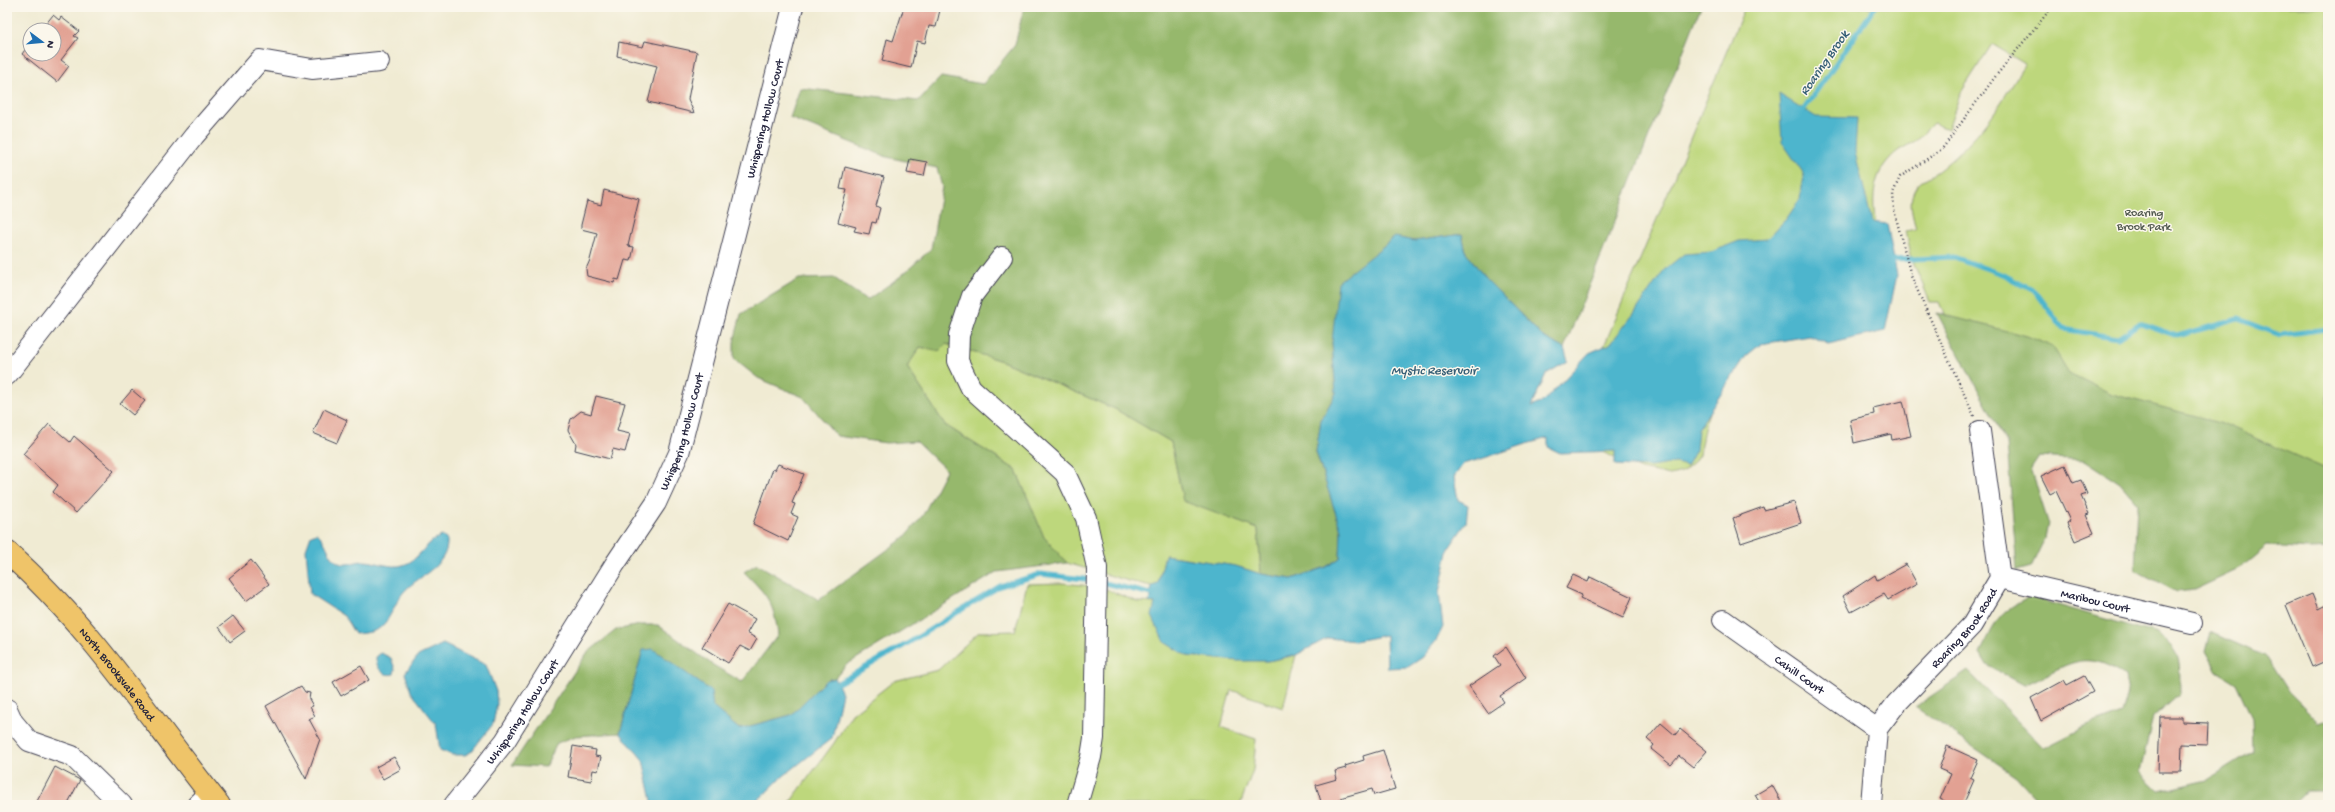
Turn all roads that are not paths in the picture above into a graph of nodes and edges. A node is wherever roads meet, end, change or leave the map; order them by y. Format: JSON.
{"nodes":[{"id":1,"x":793,"y":7,"type":"edge"},
{"id":2,"x":380,"y":62,"type":"dead end"},
{"id":3,"x":1002,"y":257,"type":"dead end"},
{"id":4,"x":7,"y":375,"type":"edge"},
{"id":5,"x":1980,"y":431,"type":"road end"},
{"id":6,"x":7,"y":552,"type":"edge"},
{"id":7,"x":2000,"y":578,"type":"junction"},
{"id":8,"x":1722,"y":620,"type":"dead end"},
{"id":9,"x":2192,"y":623,"type":"dead end"},
{"id":10,"x":7,"y":710,"type":"edge"},
{"id":11,"x":1877,"y":729,"type":"junction"},
{"id":12,"x":209,"y":801,"type":"edge"},
{"id":13,"x":122,"y":805,"type":"edge"},
{"id":14,"x":454,"y":805,"type":"edge"},
{"id":15,"x":1077,"y":805,"type":"edge"},
{"id":16,"x":1871,"y":805,"type":"edge"}],
"edges":[{"from":1,"to":14,"type":"street","name":"Whispering Hollow Court"},
{"from":2,"to":4,"type":"street"},
{"from":3,"to":15,"type":"street"},
{"from":5,"to":7,"type":"street","name":"Roaring Brook Road"},
{"from":6,"to":12,"type":"main road","name":"North Brooksvale Road"},
{"from":7,"to":9,"type":"street","name":"Maribou Court"},
{"from":7,"to":11,"type":"street","name":"Roaring Brook Road"},
{"from":8,"to":11,"type":"street","name":"Cahill Court"},
{"from":10,"to":13,"type":"street"},
{"from":11,"to":16,"type":"street"}]}
